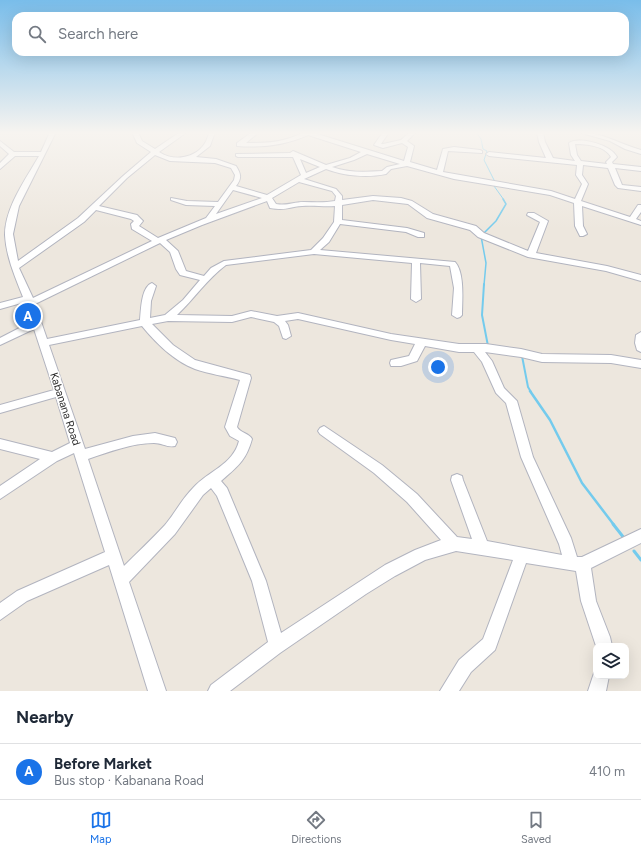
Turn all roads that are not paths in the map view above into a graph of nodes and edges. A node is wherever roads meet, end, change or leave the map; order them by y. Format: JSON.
{"nodes":[{"id":1,"x":37,"y":164,"type":"edge"},
{"id":2,"x":141,"y":164,"type":"edge"},
{"id":3,"x":226,"y":164,"type":"edge"},
{"id":4,"x":298,"y":164,"type":"edge"},
{"id":5,"x":320,"y":164,"type":"edge"},
{"id":6,"x":334,"y":164,"type":"edge"},
{"id":7,"x":405,"y":164,"type":"edge"},
{"id":8,"x":406,"y":164,"type":"edge"},
{"id":9,"x":442,"y":164,"type":"edge"},
{"id":10,"x":580,"y":164,"type":"edge"},
{"id":11,"x":583,"y":164,"type":"edge"},
{"id":12,"x":234,"y":167,"type":"joint"},
{"id":13,"x":325,"y":167,"type":"junction"},
{"id":14,"x":611,"y":167,"type":"junction"},
{"id":15,"x":641,"y":169,"type":"edge"},
{"id":16,"x":440,"y":173,"type":"junction"},
{"id":17,"x":302,"y":178,"type":"junction"},
{"id":18,"x":231,"y":187,"type":"junction"},
{"id":19,"x":641,"y":189,"type":"edge"},
{"id":20,"x":268,"y":197,"type":"junction"},
{"id":21,"x":173,"y":199,"type":"dead end"},
{"id":22,"x":577,"y":201,"type":"junction"},
{"id":23,"x":339,"y":202,"type":"junction"},
{"id":24,"x":220,"y":204,"type":"junction"},
{"id":25,"x":94,"y":207,"type":"junction"},
{"id":26,"x":641,"y":207,"type":"edge"},
{"id":27,"x":531,"y":215,"type":"dead end"},
{"id":28,"x":209,"y":219,"type":"junction"},
{"id":29,"x":632,"y":219,"type":"junction"},
{"id":30,"x":338,"y":222,"type":"junction"},
{"id":31,"x":641,"y":223,"type":"edge"},
{"id":32,"x":5,"y":227,"type":"edge"},
{"id":33,"x":583,"y":234,"type":"dead end"},
{"id":34,"x":421,"y":235,"type":"dead end"},
{"id":35,"x":160,"y":241,"type":"junction"},
{"id":36,"x":314,"y":252,"type":"junction"},
{"id":37,"x":531,"y":255,"type":"junction"},
{"id":38,"x":416,"y":261,"type":"junction"},
{"id":39,"x":15,"y":267,"type":"junction"},
{"id":40,"x":641,"y":278,"type":"edge"},
{"id":41,"x":204,"y":279,"type":"junction"},
{"id":42,"x":152,"y":286,"type":"dead end"},
{"id":43,"x":416,"y":299,"type":"dead end"},
{"id":44,"x":29,"y":301,"type":"junction"},
{"id":45,"x":0,"y":306,"type":"edge"},
{"id":46,"x":457,"y":315,"type":"dead end"},
{"id":47,"x":168,"y":318,"type":"junction"},
{"id":48,"x":277,"y":319,"type":"junction"},
{"id":49,"x":37,"y":323,"type":"junction"},
{"id":50,"x":145,"y":323,"type":"junction"},
{"id":51,"x":641,"y":334,"type":"edge"},
{"id":52,"x":286,"y":336,"type":"dead end"},
{"id":53,"x":0,"y":342,"type":"edge"},
{"id":54,"x":421,"y":342,"type":"junction"},
{"id":55,"x":43,"y":343,"type":"junction"},
{"id":56,"x":478,"y":348,"type":"junction"},
{"id":57,"x":641,"y":348,"type":"edge"},
{"id":58,"x":396,"y":363,"type":"dead end"},
{"id":59,"x":641,"y":364,"type":"edge"},
{"id":60,"x":60,"y":392,"type":"junction"},
{"id":61,"x":0,"y":409,"type":"edge"},
{"id":62,"x":324,"y":431,"type":"dead end"},
{"id":63,"x":171,"y":442,"type":"dead end"},
{"id":64,"x":0,"y":444,"type":"edge"},
{"id":65,"x":79,"y":450,"type":"junction"},
{"id":66,"x":53,"y":457,"type":"junction"},
{"id":67,"x":211,"y":479,"type":"junction"},
{"id":68,"x":457,"y":480,"type":"dead end"},
{"id":69,"x":0,"y":493,"type":"edge"},
{"id":70,"x":641,"y":536,"type":"edge"},
{"id":71,"x":453,"y":543,"type":"junction"},
{"id":72,"x":482,"y":547,"type":"junction"},
{"id":73,"x":522,"y":554,"type":"junction"},
{"id":74,"x":113,"y":556,"type":"junction"},
{"id":75,"x":578,"y":564,"type":"junction"},
{"id":76,"x":121,"y":580,"type":"junction"},
{"id":77,"x":0,"y":612,"type":"edge"},
{"id":78,"x":603,"y":643,"type":"edge"},
{"id":79,"x":277,"y":646,"type":"junction"},
{"id":80,"x":600,"y":679,"type":"edge"},
{"id":81,"x":157,"y":691,"type":"edge"},
{"id":82,"x":217,"y":691,"type":"edge"},
{"id":83,"x":449,"y":691,"type":"edge"},
{"id":84,"x":597,"y":691,"type":"edge"}],
"edges":[{"from":1,"to":32,"type":"street","name":"Kabanana Road"},
{"from":2,"to":25,"type":"street"},
{"from":3,"to":12,"type":"street"},
{"from":4,"to":17,"type":"street"},
{"from":5,"to":13,"type":"street"},
{"from":6,"to":13,"type":"street"},
{"from":7,"to":13,"type":"street"},
{"from":8,"to":16,"type":"street"},
{"from":9,"to":16,"type":"street"},
{"from":10,"to":22,"type":"street"},
{"from":11,"to":14,"type":"street"},
{"from":12,"to":18,"type":"street"},
{"from":13,"to":17,"type":"street"},
{"from":14,"to":15,"type":"street"},
{"from":14,"to":19,"type":"street"},
{"from":16,"to":22,"type":"street"},
{"from":17,"to":20,"type":"street"},
{"from":17,"to":23,"type":"street"},
{"from":18,"to":20,"type":"street"},
{"from":18,"to":24,"type":"street"},
{"from":20,"to":23,"type":"street"},
{"from":20,"to":28,"type":"street"},
{"from":21,"to":24,"type":"street"},
{"from":22,"to":29,"type":"street"},
{"from":22,"to":33,"type":"street"},
{"from":23,"to":30,"type":"street"},
{"from":23,"to":37,"type":"street"},
{"from":24,"to":28,"type":"street"},
{"from":25,"to":35,"type":"street"},
{"from":25,"to":39,"type":"street"},
{"from":26,"to":29,"type":"street"},
{"from":27,"to":37,"type":"street"},
{"from":28,"to":35,"type":"street"},
{"from":29,"to":31,"type":"street"},
{"from":30,"to":34,"type":"street"},
{"from":30,"to":36,"type":"street"},
{"from":32,"to":39,"type":"street","name":"Kabanana Road"},
{"from":35,"to":41,"type":"street"},
{"from":35,"to":44,"type":"street"},
{"from":36,"to":38,"type":"street"},
{"from":36,"to":41,"type":"street"},
{"from":37,"to":40,"type":"street"},
{"from":38,"to":43,"type":"street"},
{"from":38,"to":46,"type":"street"},
{"from":39,"to":44,"type":"street","name":"Kabanana Road"},
{"from":41,"to":47,"type":"street"},
{"from":42,"to":50,"type":"street"},
{"from":44,"to":45,"type":"street"},
{"from":44,"to":49,"type":"street","name":"Kabanana Road"},
{"from":47,"to":48,"type":"street"},
{"from":47,"to":50,"type":"street"},
{"from":48,"to":52,"type":"street"},
{"from":48,"to":54,"type":"street"},
{"from":49,"to":53,"type":"street"},
{"from":49,"to":55,"type":"street","name":"Kabanana Road"},
{"from":50,"to":55,"type":"street"},
{"from":50,"to":67,"type":"street"},
{"from":51,"to":57,"type":"street"},
{"from":54,"to":56,"type":"street"},
{"from":54,"to":58,"type":"street"},
{"from":55,"to":60,"type":"street","name":"Kabanana Road"},
{"from":56,"to":59,"type":"street"},
{"from":56,"to":75,"type":"street"},
{"from":60,"to":61,"type":"street"},
{"from":60,"to":65,"type":"street","name":"Kabanana Road"},
{"from":62,"to":71,"type":"street"},
{"from":63,"to":65,"type":"street"},
{"from":64,"to":66,"type":"street"},
{"from":65,"to":66,"type":"street"},
{"from":65,"to":74,"type":"street","name":"Kabanana Road"},
{"from":66,"to":69,"type":"street"},
{"from":67,"to":76,"type":"street"},
{"from":67,"to":79,"type":"street"},
{"from":68,"to":72,"type":"street"},
{"from":70,"to":75,"type":"street"},
{"from":71,"to":72,"type":"street"},
{"from":71,"to":79,"type":"street"},
{"from":72,"to":73,"type":"street"},
{"from":73,"to":75,"type":"street"},
{"from":73,"to":83,"type":"street"},
{"from":74,"to":76,"type":"street","name":"Kabanana Road"},
{"from":74,"to":77,"type":"street"},
{"from":75,"to":78,"type":"street"},
{"from":76,"to":81,"type":"street","name":"Kabanana Road"},
{"from":79,"to":82,"type":"street"},
{"from":80,"to":84,"type":"street"}]}
